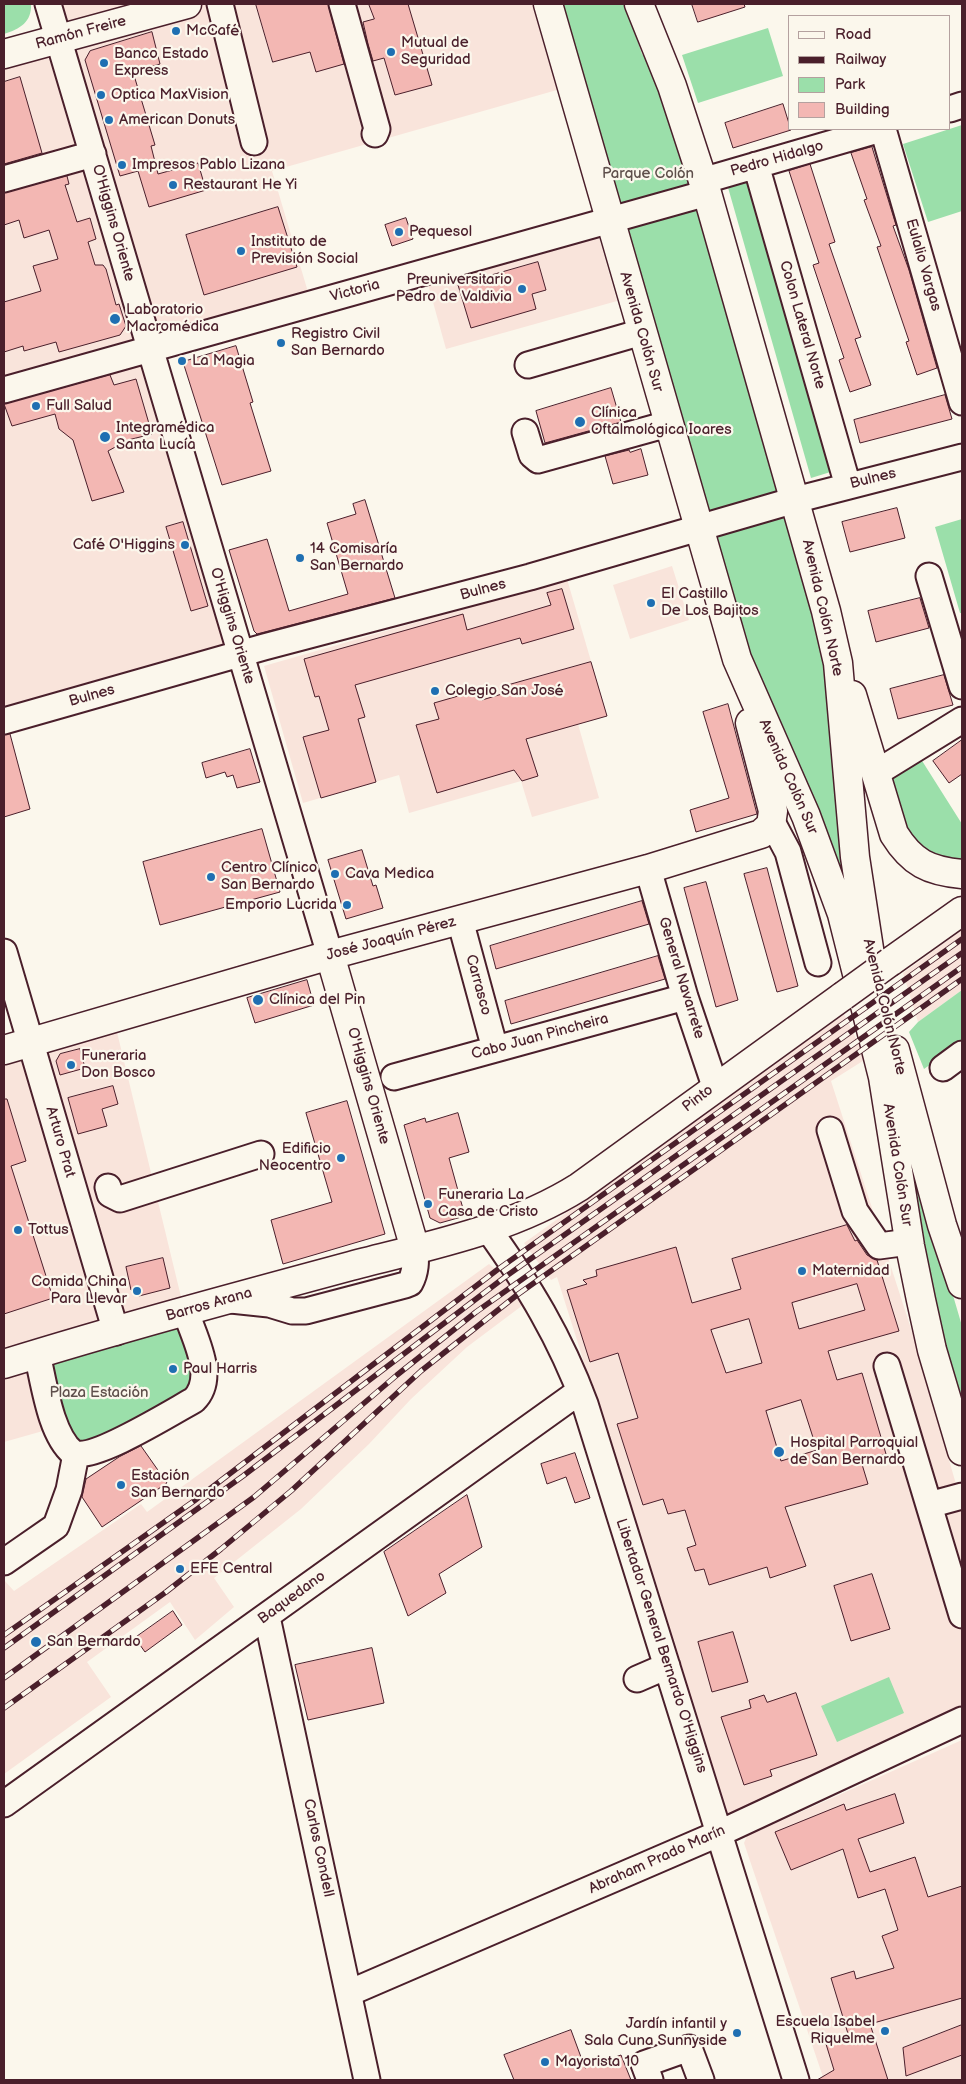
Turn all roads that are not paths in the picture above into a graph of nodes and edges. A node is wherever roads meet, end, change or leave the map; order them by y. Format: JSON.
{"nodes":[{"id":1,"x":48,"y":4,"type":"edge"},
{"id":2,"x":186,"y":4,"type":"edge"},
{"id":3,"x":220,"y":4,"type":"edge"},
{"id":4,"x":342,"y":4,"type":"edge"},
{"id":5,"x":548,"y":4,"type":"edge"},
{"id":6,"x":639,"y":4,"type":"edge"},
{"id":7,"x":58,"y":39,"type":"junction"},
{"id":8,"x":4,"y":54,"type":"edge"},
{"id":9,"x":878,"y":130,"type":"edge"},
{"id":10,"x":882,"y":130,"type":"edge"},
{"id":11,"x":376,"y":134,"type":"dead end"},
{"id":12,"x":254,"y":142,"type":"dead end"},
{"id":13,"x":92,"y":154,"type":"junction"},
{"id":14,"x":756,"y":165,"type":"junction"},
{"id":15,"x":4,"y":179,"type":"edge"},
{"id":16,"x":704,"y":187,"type":"junction"},
{"id":17,"x":609,"y":221,"type":"junction"},
{"id":18,"x":642,"y":332,"type":"junction"},
{"id":19,"x":150,"y":348,"type":"junction"},
{"id":20,"x":528,"y":365,"type":"dead end"},
{"id":21,"x":4,"y":390,"type":"edge"},
{"id":22,"x":962,"y":402,"type":"edge"},
{"id":23,"x":668,"y":424,"type":"junction"},
{"id":24,"x":525,"y":432,"type":"dead end"},
{"id":25,"x":962,"y":457,"type":"edge"},
{"id":26,"x":848,"y":486,"type":"junction"},
{"id":27,"x":795,"y":500,"type":"junction"},
{"id":28,"x":698,"y":528,"type":"junction"},
{"id":29,"x":929,"y":576,"type":"dead end"},
{"id":30,"x":241,"y":654,"type":"junction"},
{"id":31,"x":838,"y":663,"type":"junction"},
{"id":32,"x":962,"y":686,"type":"edge"},
{"id":33,"x":747,"y":687,"type":"junction"},
{"id":34,"x":962,"y":720,"type":"edge"},
{"id":35,"x":4,"y":721,"type":"edge"},
{"id":36,"x":876,"y":773,"type":"junction"},
{"id":37,"x":772,"y":822,"type":"junction"},
{"id":38,"x":648,"y":869,"type":"junction"},
{"id":39,"x":962,"y":874,"type":"edge"},
{"id":40,"x":962,"y":911,"type":"edge"},
{"id":41,"x":460,"y":920,"type":"junction"},
{"id":42,"x":4,"y":952,"type":"edge"},
{"id":43,"x":330,"y":955,"type":"junction"},
{"id":44,"x":818,"y":963,"type":"dead end"},
{"id":45,"x":685,"y":997,"type":"junction"},
{"id":46,"x":30,"y":1042,"type":"junction"},
{"id":47,"x":496,"y":1049,"type":"junction"},
{"id":48,"x":4,"y":1050,"type":"edge"},
{"id":49,"x":394,"y":1077,"type":"dead end"},
{"id":50,"x":715,"y":1086,"type":"junction"},
{"id":51,"x":830,"y":1130,"type":"dead end"},
{"id":52,"x":261,"y":1154,"type":"dead end"},
{"id":53,"x":158,"y":1172,"type":"dead end"},
{"id":54,"x":108,"y":1187,"type":"junction"},
{"id":55,"x":76,"y":1196,"type":"junction"},
{"id":56,"x":488,"y":1229,"type":"junction"},
{"id":57,"x":909,"y":1242,"type":"junction"},
{"id":58,"x":415,"y":1249,"type":"junction"},
{"id":59,"x":962,"y":1284,"type":"edge"},
{"id":60,"x":186,"y":1312,"type":"junction"},
{"id":61,"x":116,"y":1332,"type":"junction"},
{"id":62,"x":37,"y":1354,"type":"junction"},
{"id":63,"x":4,"y":1364,"type":"edge"},
{"id":64,"x":887,"y":1366,"type":"dead end"},
{"id":65,"x":580,"y":1391,"type":"junction"},
{"id":66,"x":962,"y":1452,"type":"edge"},
{"id":67,"x":76,"y":1454,"type":"junction"},
{"id":68,"x":962,"y":1496,"type":"edge"},
{"id":69,"x":929,"y":1505,"type":"junction"},
{"id":70,"x":4,"y":1562,"type":"edge"},
{"id":71,"x":962,"y":1614,"type":"edge"},
{"id":72,"x":267,"y":1617,"type":"junction"},
{"id":73,"x":667,"y":1666,"type":"junction"},
{"id":74,"x":637,"y":1678,"type":"dead end"},
{"id":75,"x":962,"y":1720,"type":"edge"},
{"id":76,"x":4,"y":1804,"type":"edge"},
{"id":77,"x":720,"y":1832,"type":"junction"},
{"id":78,"x":349,"y":1993,"type":"junction"},
{"id":79,"x":367,"y":2080,"type":"edge"},
{"id":80,"x":650,"y":2080,"type":"edge"},
{"id":81,"x":701,"y":2080,"type":"edge"},
{"id":82,"x":796,"y":2080,"type":"edge"}],
"edges":[{"from":1,"to":7,"type":"street","name":"O'Higgins Oriente"},
{"from":2,"to":7,"type":"main road","name":"Ramón Freire"},
{"from":3,"to":12,"type":"street"},
{"from":4,"to":11,"type":"street"},
{"from":5,"to":17,"type":"main road","name":"Avenida Colón Sur"},
{"from":6,"to":16,"type":"main road","name":"Avenida Colón Norte"},
{"from":7,"to":8,"type":"main road","name":"Ramón Freire"},
{"from":7,"to":13,"type":"street","name":"O'Higgins Oriente"},
{"from":9,"to":14,"type":"street","name":"Pedro Hidalgo"},
{"from":10,"to":22,"type":"street","name":"Eulalio Vargas"},
{"from":13,"to":15,"type":"street"},
{"from":13,"to":19,"type":"street","name":"O'Higgins Oriente"},
{"from":14,"to":16,"type":"street","name":"Pedro Hidalgo"},
{"from":14,"to":26,"type":"street","name":"Colon Lateral Norte"},
{"from":16,"to":17,"type":"street","name":"Victoria"},
{"from":16,"to":27,"type":"main road","name":"Avenida Colón Norte"},
{"from":17,"to":18,"type":"main road","name":"Avenida Colón Sur"},
{"from":17,"to":19,"type":"street","name":"Victoria"},
{"from":18,"to":20,"type":"street"},
{"from":18,"to":23,"type":"main road","name":"Avenida Colón Sur"},
{"from":19,"to":21,"type":"street","name":"Victoria"},
{"from":19,"to":30,"type":"street","name":"O'Higgins Oriente"},
{"from":23,"to":24,"type":"street"},
{"from":23,"to":28,"type":"main road","name":"Avenida Colón Sur"},
{"from":25,"to":26,"type":"street","name":"Bulnes"},
{"from":26,"to":27,"type":"street","name":"Bulnes"},
{"from":27,"to":28,"type":"street","name":"Bulnes"},
{"from":27,"to":31,"type":"main road","name":"Avenida Colón Norte"},
{"from":28,"to":30,"type":"street","name":"Bulnes"},
{"from":28,"to":33,"type":"main road","name":"Avenida Colón Sur"},
{"from":29,"to":32,"type":"street"},
{"from":30,"to":35,"type":"street","name":"Bulnes"},
{"from":30,"to":43,"type":"street","name":"O'Higgins Oriente"},
{"from":31,"to":36,"type":"main road"},
{"from":31,"to":59,"type":"main road","name":"Avenida Colón Norte"},
{"from":33,"to":37,"type":"main road","name":"Avenida Colón Sur"},
{"from":33,"to":57,"type":"main road","name":"Avenida Colón Sur"},
{"from":34,"to":36,"type":"street"},
{"from":36,"to":39,"type":"main road"},
{"from":37,"to":38,"type":"main road","name":"José Joaquín Pérez"},
{"from":37,"to":44,"type":"street","name":"Avenida Colón Sur"},
{"from":38,"to":41,"type":"main road","name":"José Joaquín Pérez"},
{"from":38,"to":45,"type":"street","name":"General Navarrete"},
{"from":40,"to":50,"type":"main road","name":"Pinto","bridge":true},
{"from":41,"to":43,"type":"main road","name":"José Joaquín Pérez"},
{"from":41,"to":47,"type":"street","name":"Carrasco"},
{"from":42,"to":46,"type":"street","name":"Arturo Prat"},
{"from":43,"to":46,"type":"main road","name":"José Joaquín Pérez"},
{"from":43,"to":58,"type":"main road","name":"O'Higgins Oriente"},
{"from":45,"to":47,"type":"street","name":"Cabo Juan Pincheira"},
{"from":45,"to":50,"type":"street","name":"General Navarrete"},
{"from":46,"to":48,"type":"main road","name":"José Joaquín Pérez"},
{"from":46,"to":55,"type":"street","name":"Arturo Prat"},
{"from":47,"to":49,"type":"street","name":"Cabo Juan Pincheira"},
{"from":50,"to":56,"type":"main road","name":"Pinto"},
{"from":51,"to":57,"type":"street"},
{"from":52,"to":54,"type":"street"},
{"from":53,"to":54,"type":"street"},
{"from":54,"to":55,"type":"street"},
{"from":55,"to":61,"type":"street","name":"Arturo Prat"},
{"from":56,"to":58,"type":"main road","name":"Pinto"},
{"from":56,"to":65,"type":"street","name":"Libertador General Bernardo O'Higgins"},
{"from":57,"to":66,"type":"main road","name":"Avenida Colón Sur"},
{"from":58,"to":60,"type":"main road","name":"Barros Arana"},
{"from":60,"to":61,"type":"main road","name":"Barros Arana"},
{"from":60,"to":67,"type":"street"},
{"from":61,"to":62,"type":"main road","name":"Barros Arana"},
{"from":62,"to":63,"type":"main road","name":"Barros Arana"},
{"from":62,"to":67,"type":"street"},
{"from":64,"to":69,"type":"street"},
{"from":65,"to":72,"type":"street","name":"Baquedano"},
{"from":65,"to":73,"type":"street","name":"Libertador General Bernardo O'Higgins"},
{"from":67,"to":70,"type":"street"},
{"from":68,"to":69,"type":"street"},
{"from":69,"to":71,"type":"street"},
{"from":72,"to":76,"type":"street","name":"Baquedano"},
{"from":72,"to":78,"type":"street","name":"Carlos Condell"},
{"from":73,"to":74,"type":"street"},
{"from":73,"to":77,"type":"street","name":"Libertador General Bernardo O'Higgins"},
{"from":75,"to":77,"type":"street","name":"Abraham Prado Marín"},
{"from":77,"to":78,"type":"street","name":"Abraham Prado Marín"},
{"from":77,"to":82,"type":"street","name":"Libertador General Bernardo O'Higgins"},
{"from":78,"to":79,"type":"street","name":"Carlos Condell"},
{"from":80,"to":81,"type":"street"}]}
